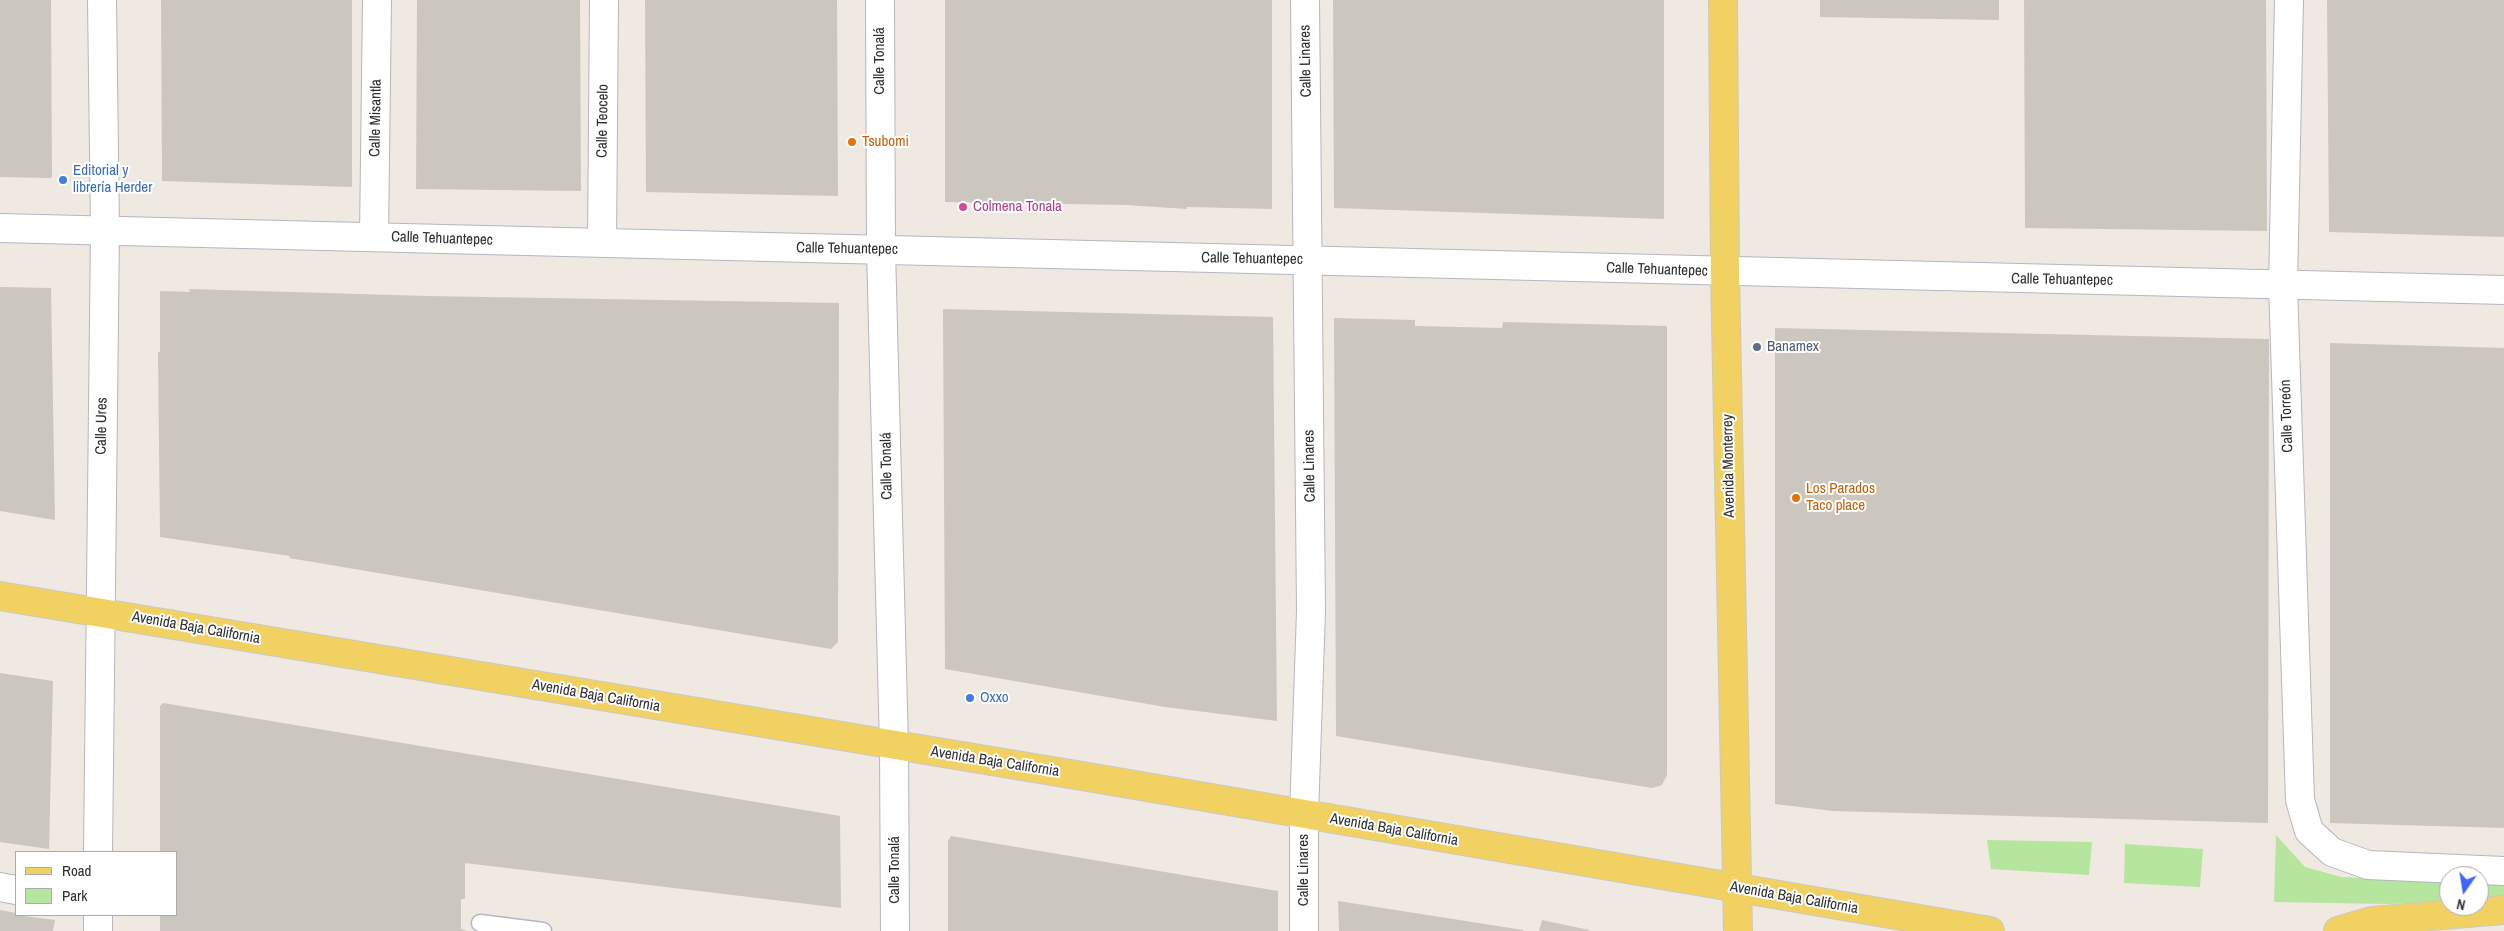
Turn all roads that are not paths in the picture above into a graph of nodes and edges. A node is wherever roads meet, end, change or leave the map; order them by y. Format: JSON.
{"nodes":[{"id":1,"x":102,"y":0,"type":"edge"},
{"id":2,"x":377,"y":0,"type":"edge"},
{"id":3,"x":604,"y":0,"type":"edge"},
{"id":4,"x":880,"y":0,"type":"edge"},
{"id":5,"x":1305,"y":0,"type":"edge"},
{"id":6,"x":1723,"y":0,"type":"edge"},
{"id":7,"x":2288,"y":0,"type":"edge"},
{"id":8,"x":0,"y":228,"type":"edge"},
{"id":9,"x":105,"y":230,"type":"junction"},
{"id":10,"x":374,"y":237,"type":"junction"},
{"id":11,"x":602,"y":243,"type":"junction"},
{"id":12,"x":881,"y":250,"type":"junction"},
{"id":13,"x":1308,"y":260,"type":"junction"},
{"id":14,"x":1725,"y":272,"type":"junction"},
{"id":15,"x":2283,"y":285,"type":"junction"},
{"id":16,"x":2504,"y":290,"type":"edge"},
{"id":17,"x":0,"y":596,"type":"edge"},
{"id":18,"x":99,"y":612,"type":"junction"},
{"id":19,"x":894,"y":746,"type":"junction"},
{"id":20,"x":1304,"y":815,"type":"junction"},
{"id":21,"x":98,"y":851,"type":"edge"},
{"id":22,"x":2504,"y":871,"type":"edge"},
{"id":23,"x":0,"y":887,"type":"edge"},
{"id":24,"x":1737,"y":888,"type":"junction"},
{"id":25,"x":15,"y":890,"type":"edge"},
{"id":26,"x":2504,"y":910,"type":"edge"},
{"id":27,"x":98,"y":916,"type":"edge"},
{"id":28,"x":480,"y":923,"type":"dead end"},
{"id":29,"x":98,"y":931,"type":"edge"},
{"id":30,"x":543,"y":931,"type":"edge"},
{"id":31,"x":895,"y":931,"type":"edge"},
{"id":32,"x":1304,"y":931,"type":"edge"},
{"id":33,"x":1738,"y":931,"type":"edge"},
{"id":34,"x":1990,"y":931,"type":"edge"},
{"id":35,"x":2338,"y":931,"type":"edge"}],
"edges":[{"from":1,"to":9,"type":"street","name":"Calle Ures"},
{"from":2,"to":10,"type":"street","name":"Calle Misantla"},
{"from":3,"to":11,"type":"street","name":"Calle Teocelo"},
{"from":4,"to":12,"type":"street","name":"Calle Tonalá"},
{"from":5,"to":13,"type":"street","name":"Calle Linares"},
{"from":6,"to":14,"type":"main road","name":"Avenida Monterrey"},
{"from":7,"to":15,"type":"street","name":"Calle Torreón"},
{"from":8,"to":9,"type":"street","name":"Calle Tehuantepec"},
{"from":9,"to":10,"type":"street","name":"Calle Tehuantepec"},
{"from":9,"to":18,"type":"street","name":"Calle Ures"},
{"from":10,"to":11,"type":"street","name":"Calle Tehuantepec"},
{"from":11,"to":12,"type":"street","name":"Calle Tehuantepec"},
{"from":12,"to":13,"type":"street","name":"Calle Tehuantepec"},
{"from":12,"to":19,"type":"street","name":"Calle Tonalá"},
{"from":13,"to":14,"type":"street","name":"Calle Tehuantepec"},
{"from":13,"to":20,"type":"street","name":"Calle Linares"},
{"from":14,"to":15,"type":"street","name":"Calle Tehuantepec"},
{"from":14,"to":24,"type":"main road","name":"Avenida Monterrey"},
{"from":15,"to":16,"type":"street","name":"Calle Tehuantepec"},
{"from":15,"to":22,"type":"street","name":"Calle Torreón"},
{"from":17,"to":18,"type":"main road","name":"Avenida Baja California"},
{"from":18,"to":19,"type":"main road","name":"Avenida Baja California"},
{"from":18,"to":21,"type":"street","name":"Calle Ures"},
{"from":19,"to":20,"type":"main road","name":"Avenida Baja California"},
{"from":19,"to":31,"type":"street","name":"Calle Tonalá"},
{"from":20,"to":24,"type":"main road","name":"Avenida Baja California"},
{"from":20,"to":32,"type":"street","name":"Calle Linares"},
{"from":23,"to":25,"type":"street"},
{"from":24,"to":33,"type":"main road","name":"Avenida Monterrey"},
{"from":24,"to":34,"type":"main road","name":"Avenida Baja California"},
{"from":26,"to":35,"type":"main road"},
{"from":27,"to":29,"type":"street"},
{"from":28,"to":30,"type":"lane"}]}
